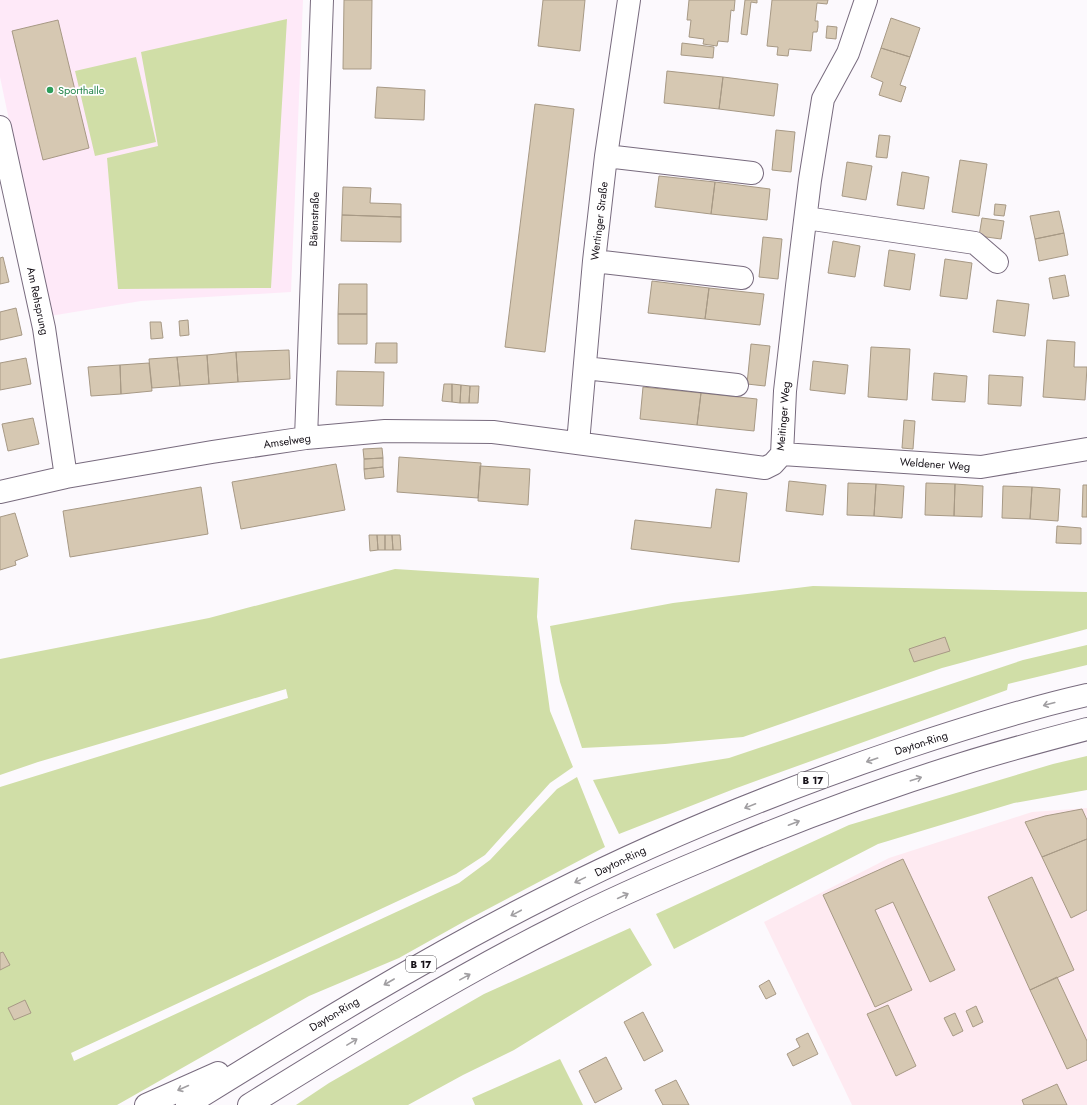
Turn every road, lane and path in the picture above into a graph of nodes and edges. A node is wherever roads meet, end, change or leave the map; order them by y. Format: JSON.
{"nodes":[{"id":1,"x":322,"y":0,"type":"edge"},
{"id":2,"x":629,"y":0,"type":"edge"},
{"id":3,"x":866,"y":0,"type":"edge"},
{"id":4,"x":0,"y":127,"type":"edge"},
{"id":5,"x":606,"y":156,"type":"junction"},
{"id":6,"x":752,"y":173,"type":"dead end"},
{"id":7,"x":806,"y":218,"type":"junction"},
{"id":8,"x":594,"y":261,"type":"junction"},
{"id":9,"x":997,"y":262,"type":"dead end"},
{"id":10,"x":742,"y":278,"type":"dead end"},
{"id":11,"x":585,"y":368,"type":"junction"},
{"id":12,"x":737,"y":385,"type":"dead end"},
{"id":13,"x":306,"y":438,"type":"junction"},
{"id":14,"x":578,"y":443,"type":"junction"},
{"id":15,"x":1087,"y":448,"type":"edge"},
{"id":16,"x":782,"y":454,"type":"junction"},
{"id":17,"x":66,"y":477,"type":"junction"},
{"id":18,"x":0,"y":492,"type":"edge"},
{"id":19,"x":1087,"y":695,"type":"edge"},
{"id":20,"x":1087,"y":729,"type":"edge"},
{"id":21,"x":295,"y":1038,"type":"junction"},
{"id":22,"x":319,"y":1062,"type":"junction"},
{"id":23,"x":146,"y":1105,"type":"edge"},
{"id":24,"x":187,"y":1105,"type":"edge"},
{"id":25,"x":249,"y":1105,"type":"edge"},
{"id":26,"x":267,"y":1105,"type":"edge"}],
"edges":[{"from":1,"to":13,"type":"main road","name":"Bärenstraße"},
{"from":2,"to":5,"type":"main road","name":"Wertinger Straße"},
{"from":3,"to":7,"type":"main road","name":"Meitinger Weg"},
{"from":4,"to":17,"type":"main road","name":"Am Rehsprung"},
{"from":5,"to":6,"type":"main road"},
{"from":5,"to":8,"type":"main road","name":"Wertinger Straße"},
{"from":7,"to":9,"type":"main road"},
{"from":7,"to":16,"type":"main road","name":"Meitinger Weg"},
{"from":8,"to":10,"type":"main road"},
{"from":8,"to":11,"type":"main road","name":"Wertinger Straße"},
{"from":11,"to":12,"type":"main road"},
{"from":11,"to":14,"type":"main road","name":"Wertinger Straße"},
{"from":13,"to":14,"type":"main road","name":"Amselweg"},
{"from":13,"to":17,"type":"main road","name":"Amselweg"},
{"from":14,"to":16,"type":"main road","name":"Meitinger Weg"},
{"from":15,"to":16,"type":"main road","name":"Weldener Weg"},
{"from":17,"to":18,"type":"main road","name":"Amselweg"},
{"from":19,"to":21,"type":"main road","name":"Dayton-Ring","number":"B 17","one_way":true},
{"from":22,"to":20,"type":"main road","one_way":true},
{"from":21,"to":23,"type":"main road","one_way":true},
{"from":21,"to":24,"type":"main road","name":"Dayton-Ring","number":"B 17"},
{"from":22,"to":25,"type":"main road"},
{"from":22,"to":26,"type":"main road"}]}
